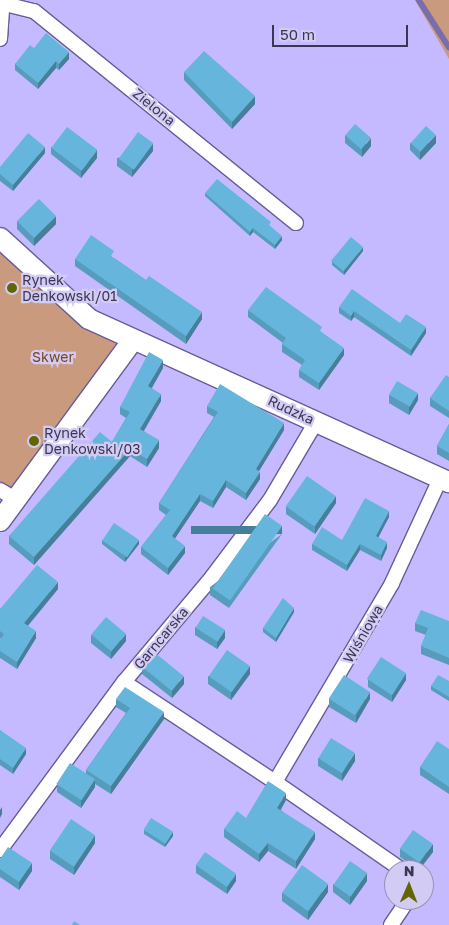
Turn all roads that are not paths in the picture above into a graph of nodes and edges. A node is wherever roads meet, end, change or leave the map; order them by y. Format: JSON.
{"nodes":[{"id":1,"x":22,"y":0,"type":"edge"},
{"id":2,"x":4,"y":2,"type":"edge"},
{"id":3,"x":0,"y":39,"type":"edge"},
{"id":4,"x":296,"y":223,"type":"dead end"},
{"id":5,"x":0,"y":238,"type":"edge"},
{"id":6,"x":132,"y":340,"type":"junction"},
{"id":7,"x":316,"y":422,"type":"junction"},
{"id":8,"x":444,"y":481,"type":"edge"},
{"id":9,"x":8,"y":494,"type":"edge"},
{"id":10,"x":0,"y":521,"type":"edge"},
{"id":11,"x":124,"y":682,"type":"junction"},
{"id":12,"x":275,"y":782,"type":"junction"},
{"id":13,"x":0,"y":850,"type":"edge"},
{"id":14,"x":388,"y":860,"type":"edge"},
{"id":15,"x":401,"y":910,"type":"edge"},
{"id":16,"x":391,"y":925,"type":"edge"}],
"edges":[{"from":1,"to":2,"type":"street"},
{"from":2,"to":3,"type":"street"},
{"from":2,"to":4,"type":"street","name":"Zielona"},
{"from":5,"to":6,"type":"street","name":"Rudzka"},
{"from":6,"to":7,"type":"street","name":"Rudzka"},
{"from":6,"to":9,"type":"street"},
{"from":7,"to":8,"type":"street","name":"Rudzka"},
{"from":7,"to":11,"type":"street","name":"Garncarska"},
{"from":8,"to":12,"type":"street","name":"Wiśniowa"},
{"from":9,"to":10,"type":"street"},
{"from":11,"to":12,"type":"street"},
{"from":11,"to":13,"type":"street","name":"Garncarska"},
{"from":12,"to":14,"type":"street"},
{"from":15,"to":16,"type":"street"}]}
